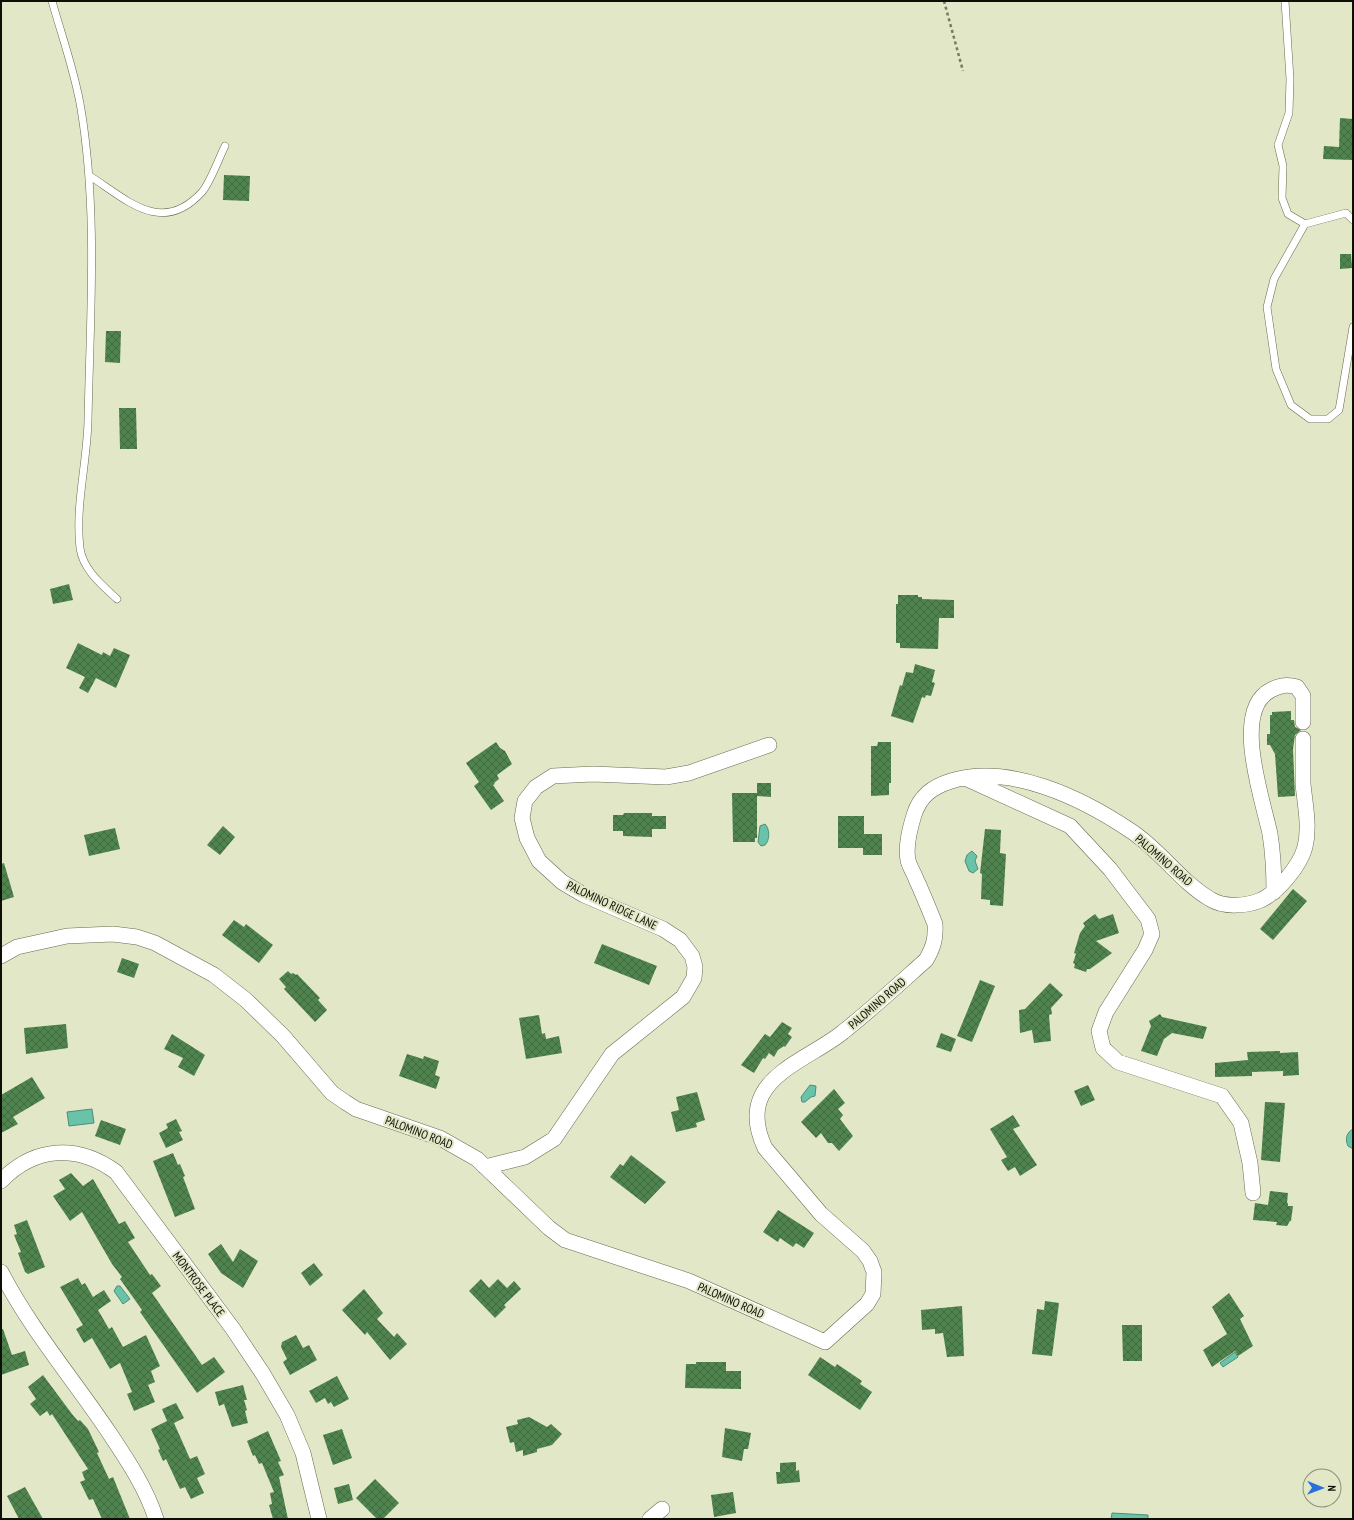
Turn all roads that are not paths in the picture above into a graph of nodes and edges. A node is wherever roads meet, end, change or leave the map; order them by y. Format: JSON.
{"nodes":[{"id":1,"x":52,"y":1,"type":"edge"},
{"id":2,"x":1285,"y":1,"type":"edge"},
{"id":3,"x":225,"y":146,"type":"dead end"},
{"id":4,"x":90,"y":176,"type":"junction"},
{"id":5,"x":1353,"y":220,"type":"edge"},
{"id":6,"x":1305,"y":224,"type":"junction"},
{"id":7,"x":1353,"y":327,"type":"edge"},
{"id":8,"x":117,"y":599,"type":"dead end"},
{"id":9,"x":1303,"y":722,"type":"dead end"},
{"id":10,"x":1303,"y":739,"type":"dead end"},
{"id":11,"x":769,"y":746,"type":"dead end"},
{"id":12,"x":964,"y":778,"type":"junction"},
{"id":13,"x":1274,"y":892,"type":"junction"},
{"id":14,"x":1,"y":956,"type":"edge"},
{"id":15,"x":485,"y":1167,"type":"junction"},
{"id":16,"x":1,"y":1181,"type":"edge"},
{"id":17,"x":1253,"y":1193,"type":"dead end"},
{"id":18,"x":1,"y":1272,"type":"edge"},
{"id":19,"x":662,"y":1509,"type":"dead end"},
{"id":20,"x":156,"y":1519,"type":"edge"},
{"id":21,"x":319,"y":1519,"type":"edge"},
{"id":22,"x":650,"y":1519,"type":"edge"}],
"edges":[{"from":1,"to":4,"type":"lane"},
{"from":2,"to":6,"type":"lane"},
{"from":3,"to":4,"type":"lane"},
{"from":4,"to":8,"type":"lane"},
{"from":5,"to":6,"type":"lane"},
{"from":6,"to":7,"type":"lane"},
{"from":9,"to":13,"type":"street"},
{"from":10,"to":13,"type":"street","name":"PALOMINO ROAD"},
{"from":11,"to":15,"type":"street","name":"PALOMINO RIDGE LANE"},
{"from":12,"to":13,"type":"street","name":"PALOMINO ROAD"},
{"from":12,"to":15,"type":"street","name":"PALOMINO ROAD"},
{"from":12,"to":17,"type":"street"},
{"from":14,"to":15,"type":"street","name":"PALOMINO ROAD"},
{"from":16,"to":21,"type":"street","name":"MONTROSE PLACE"},
{"from":18,"to":20,"type":"street"},
{"from":19,"to":22,"type":"street"}]}
